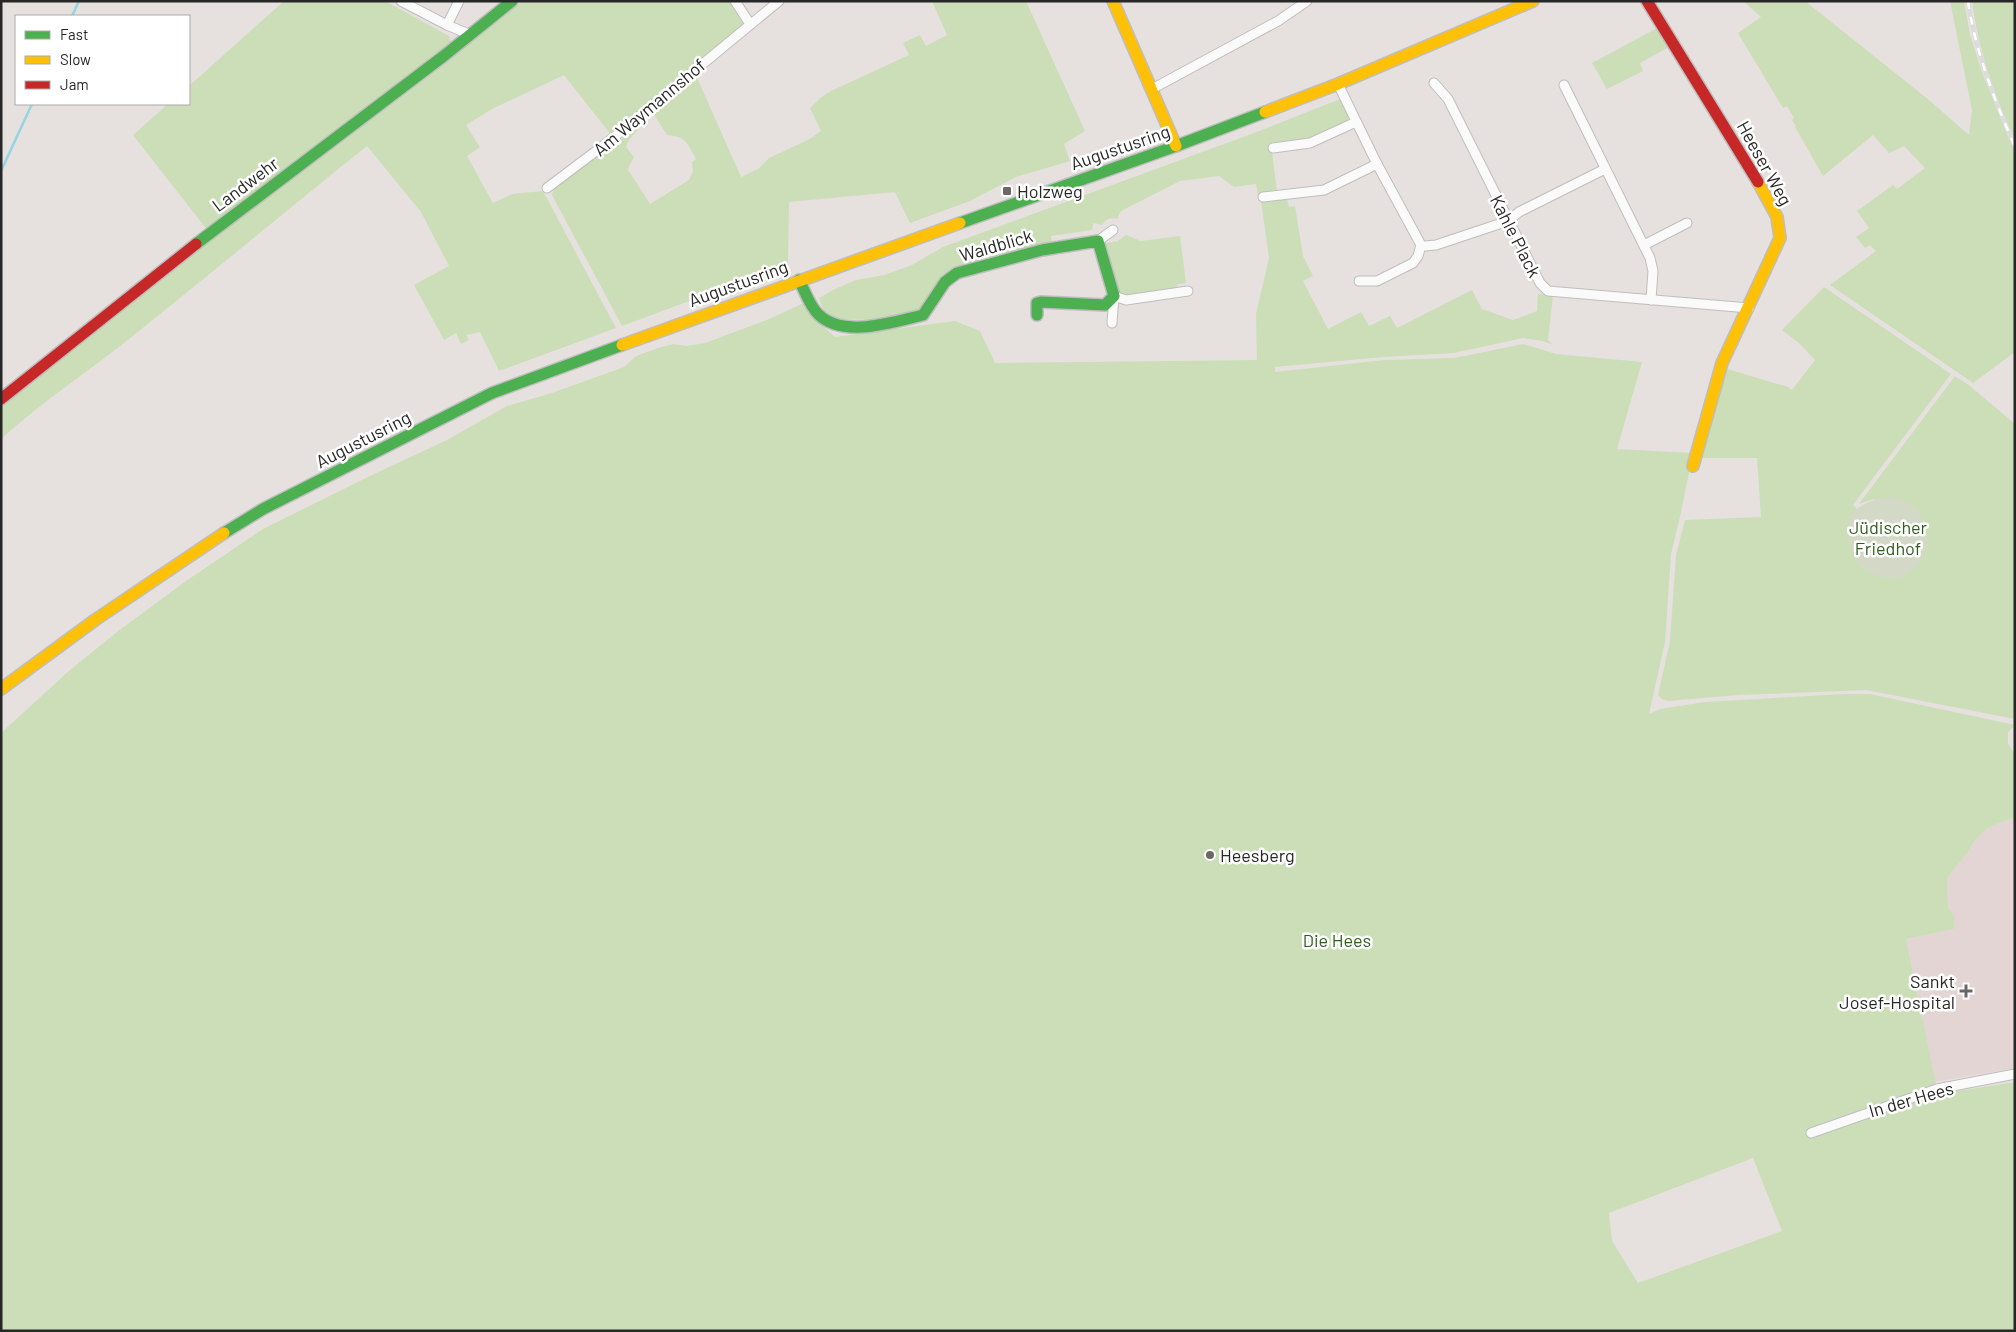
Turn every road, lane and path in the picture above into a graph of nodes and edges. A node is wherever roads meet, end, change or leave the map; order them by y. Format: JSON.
{"nodes":[{"id":1,"x":401,"y":1,"type":"edge"},
{"id":2,"x":459,"y":1,"type":"edge"},
{"id":3,"x":512,"y":1,"type":"edge"},
{"id":4,"x":735,"y":1,"type":"edge"},
{"id":5,"x":779,"y":1,"type":"edge"},
{"id":6,"x":1114,"y":1,"type":"edge"},
{"id":7,"x":1308,"y":1,"type":"edge"},
{"id":8,"x":1533,"y":1,"type":"edge"},
{"id":9,"x":1647,"y":1,"type":"edge"},
{"id":10,"x":750,"y":24,"type":"junction"},
{"id":11,"x":447,"y":25,"type":"junction"},
{"id":12,"x":471,"y":35,"type":"junction"},
{"id":13,"x":1434,"y":83,"type":"dead end"},
{"id":14,"x":1338,"y":84,"type":"junction"},
{"id":15,"x":1564,"y":86,"type":"dead end"},
{"id":16,"x":1152,"y":89,"type":"junction"},
{"id":17,"x":1356,"y":122,"type":"junction"},
{"id":18,"x":1176,"y":146,"type":"junction"},
{"id":19,"x":1273,"y":148,"type":"dead end"},
{"id":20,"x":1377,"y":164,"type":"junction"},
{"id":21,"x":1605,"y":169,"type":"junction"},
{"id":22,"x":547,"y":188,"type":"dead end"},
{"id":23,"x":1263,"y":197,"type":"dead end"},
{"id":24,"x":1508,"y":221,"type":"junction"},
{"id":25,"x":1687,"y":223,"type":"dead end"},
{"id":26,"x":1113,"y":230,"type":"dead end"},
{"id":27,"x":1098,"y":241,"type":"junction"},
{"id":28,"x":1420,"y":245,"type":"junction"},
{"id":29,"x":1644,"y":245,"type":"junction"},
{"id":30,"x":800,"y":280,"type":"junction"},
{"id":31,"x":1359,"y":281,"type":"dead end"},
{"id":32,"x":1188,"y":291,"type":"dead end"},
{"id":33,"x":1114,"y":296,"type":"junction"},
{"id":34,"x":1651,"y":300,"type":"junction"},
{"id":35,"x":1749,"y":308,"type":"junction"},
{"id":36,"x":1037,"y":315,"type":"dead end"},
{"id":37,"x":1112,"y":323,"type":"dead end"},
{"id":38,"x":1,"y":399,"type":"edge"},
{"id":39,"x":1693,"y":466,"type":"dead end"},
{"id":40,"x":1,"y":689,"type":"edge"},
{"id":41,"x":2015,"y":1074,"type":"edge"},
{"id":42,"x":1810,"y":1133,"type":"dead end"}],
"edges":[{"from":1,"to":11,"type":"street"},
{"from":2,"to":11,"type":"street"},
{"from":3,"to":12,"type":"street","name":"Landwehr"},
{"from":4,"to":10,"type":"street"},
{"from":5,"to":10,"type":"street","name":"Am Waymannshof"},
{"from":6,"to":16,"type":"street"},
{"from":7,"to":16,"type":"street"},
{"from":8,"to":14,"type":"street","name":"Augustusring"},
{"from":9,"to":35,"type":"street","name":"Heeser Weg"},
{"from":10,"to":22,"type":"street","name":"Am Waymannshof"},
{"from":11,"to":12,"type":"street"},
{"from":12,"to":38,"type":"street","name":"Landwehr"},
{"from":13,"to":24,"type":"street","name":"Kahle Plack"},
{"from":14,"to":17,"type":"street"},
{"from":14,"to":18,"type":"street","name":"Augustusring"},
{"from":15,"to":21,"type":"street"},
{"from":16,"to":18,"type":"street"},
{"from":17,"to":19,"type":"street"},
{"from":17,"to":20,"type":"street"},
{"from":18,"to":30,"type":"street","name":"Augustusring"},
{"from":20,"to":23,"type":"street"},
{"from":20,"to":28,"type":"street"},
{"from":21,"to":24,"type":"street"},
{"from":21,"to":29,"type":"street"},
{"from":24,"to":28,"type":"street"},
{"from":24,"to":34,"type":"street","name":"Kahle Plack"},
{"from":25,"to":29,"type":"street"},
{"from":26,"to":27,"type":"street","name":"Waldblick"},
{"from":27,"to":30,"type":"street","name":"Waldblick"},
{"from":27,"to":33,"type":"street"},
{"from":28,"to":31,"type":"street"},
{"from":29,"to":34,"type":"street"},
{"from":30,"to":40,"type":"street","name":"Augustusring"},
{"from":32,"to":33,"type":"street"},
{"from":33,"to":36,"type":"street"},
{"from":33,"to":37,"type":"street"},
{"from":34,"to":35,"type":"street","name":"Kahle Plack"},
{"from":35,"to":39,"type":"street","name":"Heeser Weg"},
{"from":41,"to":42,"type":"street","name":"In der Hees"}]}
